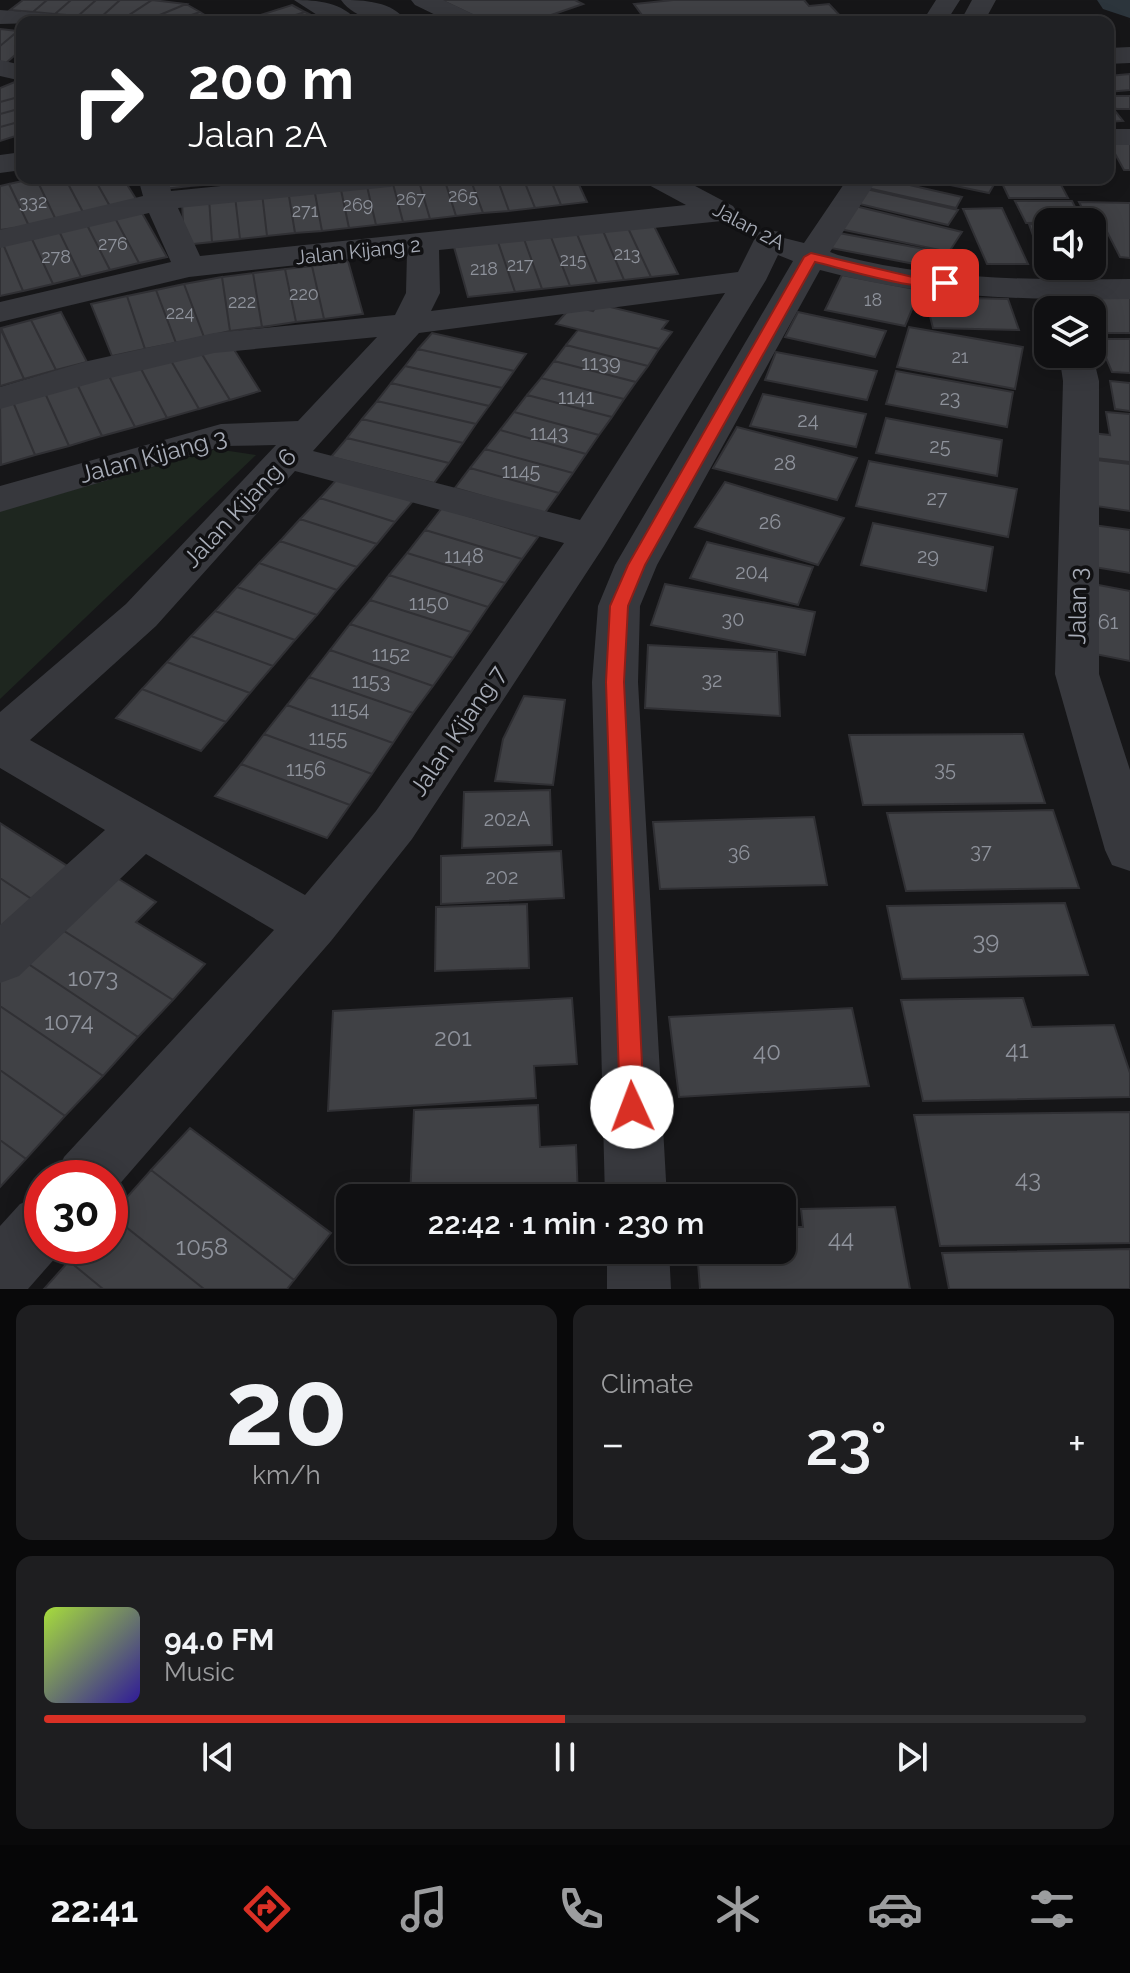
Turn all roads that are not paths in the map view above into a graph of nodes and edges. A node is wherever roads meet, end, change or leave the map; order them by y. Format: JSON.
{"nodes":[{"id":1,"x":13,"y":0,"type":"edge"},
{"id":2,"x":306,"y":0,"type":"edge"},
{"id":3,"x":353,"y":0,"type":"edge"},
{"id":4,"x":423,"y":0,"type":"edge"},
{"id":5,"x":0,"y":14,"type":"edge"},
{"id":6,"x":335,"y":16,"type":"edge"},
{"id":7,"x":384,"y":16,"type":"edge"},
{"id":8,"x":457,"y":16,"type":"edge"},
{"id":9,"x":273,"y":184,"type":"edge"},
{"id":10,"x":668,"y":184,"type":"edge"},
{"id":11,"x":859,"y":184,"type":"edge"},
{"id":12,"x":156,"y":190,"type":"edge"},
{"id":13,"x":720,"y":211,"type":"junction"},
{"id":14,"x":0,"y":239,"type":"edge"},
{"id":15,"x":769,"y":239,"type":"junction"},
{"id":16,"x":423,"y":244,"type":"junction"},
{"id":17,"x":811,"y":257,"type":"junction"},
{"id":18,"x":189,"y":267,"type":"junction"},
{"id":19,"x":750,"y":280,"type":"junction"},
{"id":20,"x":1130,"y":289,"type":"edge"},
{"id":21,"x":1086,"y":296,"type":"edge"},
{"id":22,"x":1034,"y":297,"type":"edge"},
{"id":23,"x":0,"y":312,"type":"edge"},
{"id":24,"x":408,"y":324,"type":"junction"},
{"id":25,"x":1079,"y":368,"type":"edge"},
{"id":26,"x":0,"y":398,"type":"edge"},
{"id":27,"x":299,"y":444,"type":"junction"},
{"id":28,"x":0,"y":499,"type":"edge"},
{"id":29,"x":590,"y":536,"type":"junction"},
{"id":30,"x":0,"y":739,"type":"edge"},
{"id":31,"x":0,"y":745,"type":"edge"},
{"id":32,"x":142,"y":826,"type":"junction"},
{"id":33,"x":1130,"y":850,"type":"edge"},
{"id":34,"x":312,"y":925,"type":"junction"},
{"id":35,"x":0,"y":959,"type":"edge"},
{"id":36,"x":101,"y":1160,"type":"edge"},
{"id":37,"x":635,"y":1184,"type":"edge"},
{"id":38,"x":24,"y":1246,"type":"edge"},
{"id":39,"x":638,"y":1264,"type":"edge"},
{"id":40,"x":0,"y":1273,"type":"edge"},
{"id":41,"x":639,"y":1289,"type":"edge"}],
"edges":[{"from":1,"to":5,"type":"street"},
{"from":2,"to":6,"type":"street"},
{"from":3,"to":7,"type":"street"},
{"from":4,"to":8,"type":"street"},
{"from":9,"to":12,"type":"street"},
{"from":10,"to":13,"type":"street","name":"Jalan 2A"},
{"from":11,"to":17,"type":"street"},
{"from":12,"to":14,"type":"street"},
{"from":12,"to":18,"type":"street"},
{"from":13,"to":15,"type":"street","name":"Jalan 2A"},
{"from":13,"to":16,"type":"street","name":"Jalan Kijang 2"},
{"from":15,"to":17,"type":"street","name":"Jalan 2A"},
{"from":15,"to":19,"type":"street","name":"Jalan Kijang 7"},
{"from":16,"to":18,"type":"street","name":"Jalan Kijang 2"},
{"from":16,"to":24,"type":"street","name":"Jalan Kijang 6"},
{"from":17,"to":22,"type":"street","name":"Jalan 2A"},
{"from":17,"to":37,"type":"street"},
{"from":18,"to":23,"type":"street","name":"Jalan Kijang 2"},
{"from":19,"to":24,"type":"street"},
{"from":19,"to":29,"type":"street","name":"Jalan Kijang 7"},
{"from":20,"to":21,"type":"street","name":"Jalan 2A"},
{"from":24,"to":26,"type":"street"},
{"from":24,"to":27,"type":"street","name":"Jalan Kijang 6"},
{"from":25,"to":33,"type":"street","name":"Jalan 3"},
{"from":27,"to":28,"type":"street","name":"Jalan Kijang 3"},
{"from":27,"to":29,"type":"street","name":"Jalan Kijang 3"},
{"from":27,"to":30,"type":"street","name":"Jalan Kijang 6"},
{"from":29,"to":34,"type":"street","name":"Jalan Kijang 7"},
{"from":31,"to":32,"type":"street"},
{"from":32,"to":34,"type":"street"},
{"from":32,"to":35,"type":"street"},
{"from":34,"to":36,"type":"street","name":"Jalan Kijang 7"},
{"from":38,"to":40,"type":"street"},
{"from":39,"to":41,"type":"street"}]}
